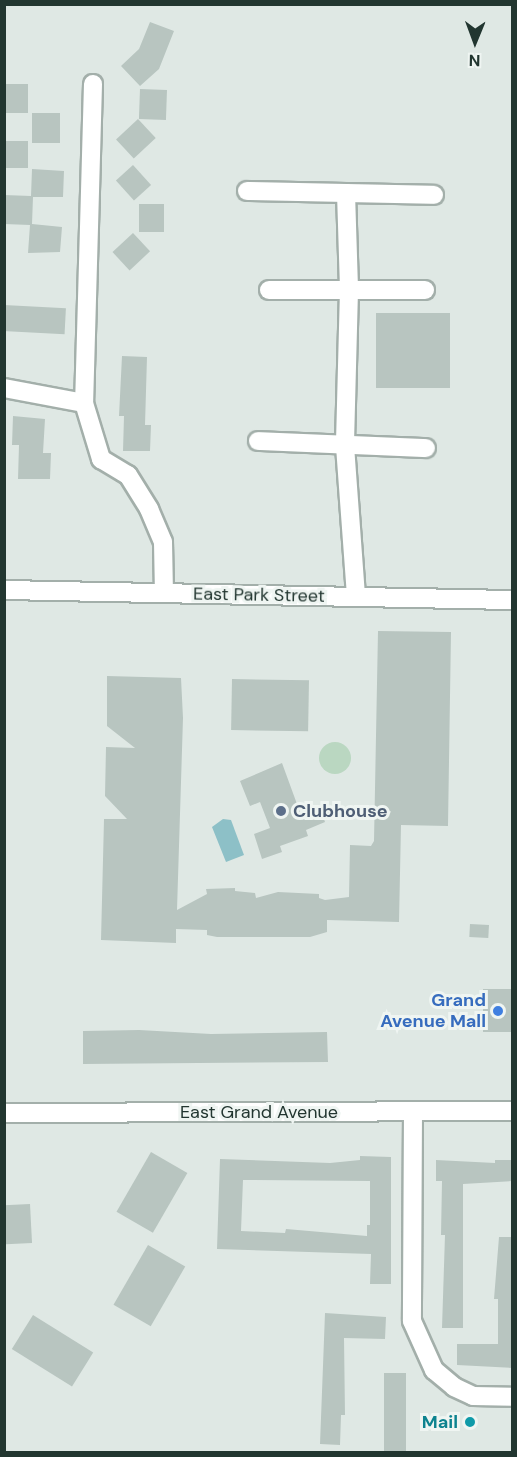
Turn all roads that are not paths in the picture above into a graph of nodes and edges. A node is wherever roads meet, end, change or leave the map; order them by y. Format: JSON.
{"nodes":[{"id":1,"x":93,"y":84,"type":"dead end"},
{"id":2,"x":248,"y":191,"type":"dead end"},
{"id":3,"x":346,"y":193,"type":"junction"},
{"id":4,"x":434,"y":195,"type":"dead end"},
{"id":5,"x":269,"y":290,"type":"dead end"},
{"id":6,"x":349,"y":290,"type":"junction"},
{"id":7,"x":425,"y":290,"type":"dead end"},
{"id":8,"x":4,"y":388,"type":"edge"},
{"id":9,"x":84,"y":403,"type":"junction"},
{"id":10,"x":258,"y":441,"type":"dead end"},
{"id":11,"x":345,"y":446,"type":"junction"},
{"id":12,"x":426,"y":448,"type":"dead end"},
{"id":13,"x":4,"y":590,"type":"edge"},
{"id":14,"x":164,"y":593,"type":"junction"},
{"id":15,"x":356,"y":597,"type":"junction"},
{"id":16,"x":513,"y":600,"type":"edge"},
{"id":17,"x":513,"y":1111,"type":"edge"},
{"id":18,"x":413,"y":1112,"type":"junction"},
{"id":19,"x":4,"y":1113,"type":"edge"},
{"id":20,"x":513,"y":1397,"type":"edge"}],
"edges":[{"from":1,"to":9,"type":"street"},
{"from":2,"to":3,"type":"street"},
{"from":3,"to":4,"type":"street"},
{"from":3,"to":6,"type":"street"},
{"from":5,"to":6,"type":"street"},
{"from":6,"to":7,"type":"street"},
{"from":6,"to":11,"type":"street"},
{"from":8,"to":9,"type":"street"},
{"from":9,"to":14,"type":"street"},
{"from":10,"to":11,"type":"street"},
{"from":11,"to":12,"type":"street"},
{"from":11,"to":15,"type":"street"},
{"from":13,"to":14,"type":"street","name":"East Park Street"},
{"from":14,"to":15,"type":"street","name":"East Park Street"},
{"from":15,"to":16,"type":"street","name":"East Park Street"},
{"from":17,"to":18,"type":"street","name":"East Grand Avenue"},
{"from":18,"to":19,"type":"street","name":"East Grand Avenue"},
{"from":18,"to":20,"type":"street"}]}
